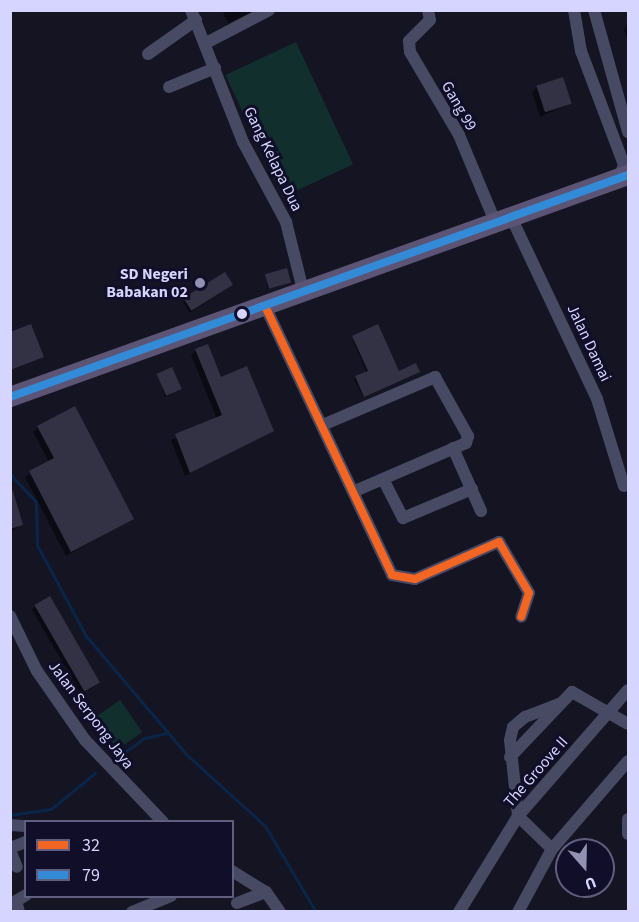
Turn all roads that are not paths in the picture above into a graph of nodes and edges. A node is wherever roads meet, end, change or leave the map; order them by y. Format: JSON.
{"nodes":[{"id":1,"x":269,"y":10,"type":"edge"},
{"id":2,"x":428,"y":10,"type":"edge"},
{"id":3,"x":574,"y":10,"type":"edge"},
{"id":4,"x":594,"y":10,"type":"edge"},
{"id":5,"x":194,"y":15,"type":"edge"},
{"id":6,"x":206,"y":44,"type":"junction"},
{"id":7,"x":148,"y":54,"type":"dead end"},
{"id":8,"x":215,"y":68,"type":"junction"},
{"id":9,"x":169,"y":87,"type":"dead end"},
{"id":10,"x":628,"y":132,"type":"edge"},
{"id":11,"x":624,"y":177,"type":"edge"},
{"id":12,"x":504,"y":221,"type":"junction"},
{"id":13,"x":303,"y":290,"type":"junction"},
{"id":14,"x":265,"y":306,"type":"junction"},
{"id":15,"x":10,"y":398,"type":"edge"},
{"id":16,"x":324,"y":424,"type":"junction"},
{"id":17,"x":453,"y":448,"type":"junction"},
{"id":18,"x":384,"y":479,"type":"junction"},
{"id":19,"x":624,"y":486,"type":"dead end"},
{"id":20,"x":472,"y":489,"type":"junction"},
{"id":21,"x":355,"y":491,"type":"junction"},
{"id":22,"x":481,"y":511,"type":"dead end"},
{"id":23,"x":10,"y":616,"type":"edge"},
{"id":24,"x":521,"y":617,"type":"dead end"},
{"id":25,"x":628,"y":690,"type":"edge"},
{"id":26,"x":559,"y":704,"type":"junction"},
{"id":27,"x":611,"y":710,"type":"junction"},
{"id":28,"x":628,"y":724,"type":"edge"},
{"id":29,"x":510,"y":757,"type":"junction"},
{"id":30,"x":628,"y":761,"type":"edge"},
{"id":31,"x":518,"y":816,"type":"junction"},
{"id":32,"x":628,"y":819,"type":"edge"},
{"id":33,"x":161,"y":820,"type":"edge"},
{"id":34,"x":628,"y":834,"type":"edge"},
{"id":35,"x":24,"y":843,"type":"edge"},
{"id":36,"x":10,"y":849,"type":"edge"},
{"id":37,"x":552,"y":849,"type":"junction"},
{"id":38,"x":17,"y":867,"type":"dead end"},
{"id":39,"x":234,"y":872,"type":"edge"},
{"id":40,"x":266,"y":892,"type":"junction"},
{"id":41,"x":24,"y":895,"type":"edge"},
{"id":42,"x":163,"y":898,"type":"edge"},
{"id":43,"x":147,"y":900,"type":"edge"},
{"id":44,"x":236,"y":903,"type":"edge"},
{"id":45,"x":19,"y":912,"type":"edge"},
{"id":46,"x":132,"y":912,"type":"edge"},
{"id":47,"x":280,"y":912,"type":"edge"},
{"id":48,"x":459,"y":912,"type":"edge"},
{"id":49,"x":518,"y":912,"type":"edge"}],
"edges":[{"from":1,"to":6,"type":"street"},
{"from":2,"to":12,"type":"street","name":"Gang 99"},
{"from":3,"to":11,"type":"street"},
{"from":4,"to":10,"type":"street"},
{"from":5,"to":6,"type":"street","name":"Gang Kelapa Dua"},
{"from":5,"to":7,"type":"street"},
{"from":6,"to":8,"type":"street","name":"Gang Kelapa Dua"},
{"from":8,"to":9,"type":"street"},
{"from":8,"to":13,"type":"street","name":"Gang Kelapa Dua"},
{"from":11,"to":12,"type":"main road"},
{"from":12,"to":13,"type":"main road"},
{"from":12,"to":19,"type":"street","name":"Jalan Damai"},
{"from":13,"to":14,"type":"main road"},
{"from":14,"to":15,"type":"main road"},
{"from":14,"to":16,"type":"street"},
{"from":16,"to":17,"type":"street"},
{"from":16,"to":21,"type":"street"},
{"from":17,"to":18,"type":"street"},
{"from":17,"to":20,"type":"street"},
{"from":18,"to":20,"type":"street"},
{"from":18,"to":21,"type":"street"},
{"from":20,"to":22,"type":"street"},
{"from":21,"to":24,"type":"street"},
{"from":23,"to":33,"type":"street","name":"Jalan Serpong Jaya"},
{"from":25,"to":27,"type":"street","name":"The Groove II"},
{"from":26,"to":27,"type":"street"},
{"from":26,"to":29,"type":"street"},
{"from":26,"to":29,"type":"street"},
{"from":27,"to":28,"type":"street"},
{"from":27,"to":31,"type":"street","name":"The Groove II"},
{"from":29,"to":31,"type":"street"},
{"from":30,"to":37,"type":"street"},
{"from":31,"to":37,"type":"street"},
{"from":31,"to":48,"type":"street","name":"The Groove II"},
{"from":32,"to":34,"type":"street"},
{"from":35,"to":36,"type":"street"},
{"from":36,"to":38,"type":"street"},
{"from":37,"to":49,"type":"street"},
{"from":39,"to":40,"type":"street"},
{"from":40,"to":44,"type":"street"},
{"from":40,"to":47,"type":"street"},
{"from":41,"to":45,"type":"street"},
{"from":42,"to":43,"type":"street"},
{"from":43,"to":46,"type":"street"}]}
